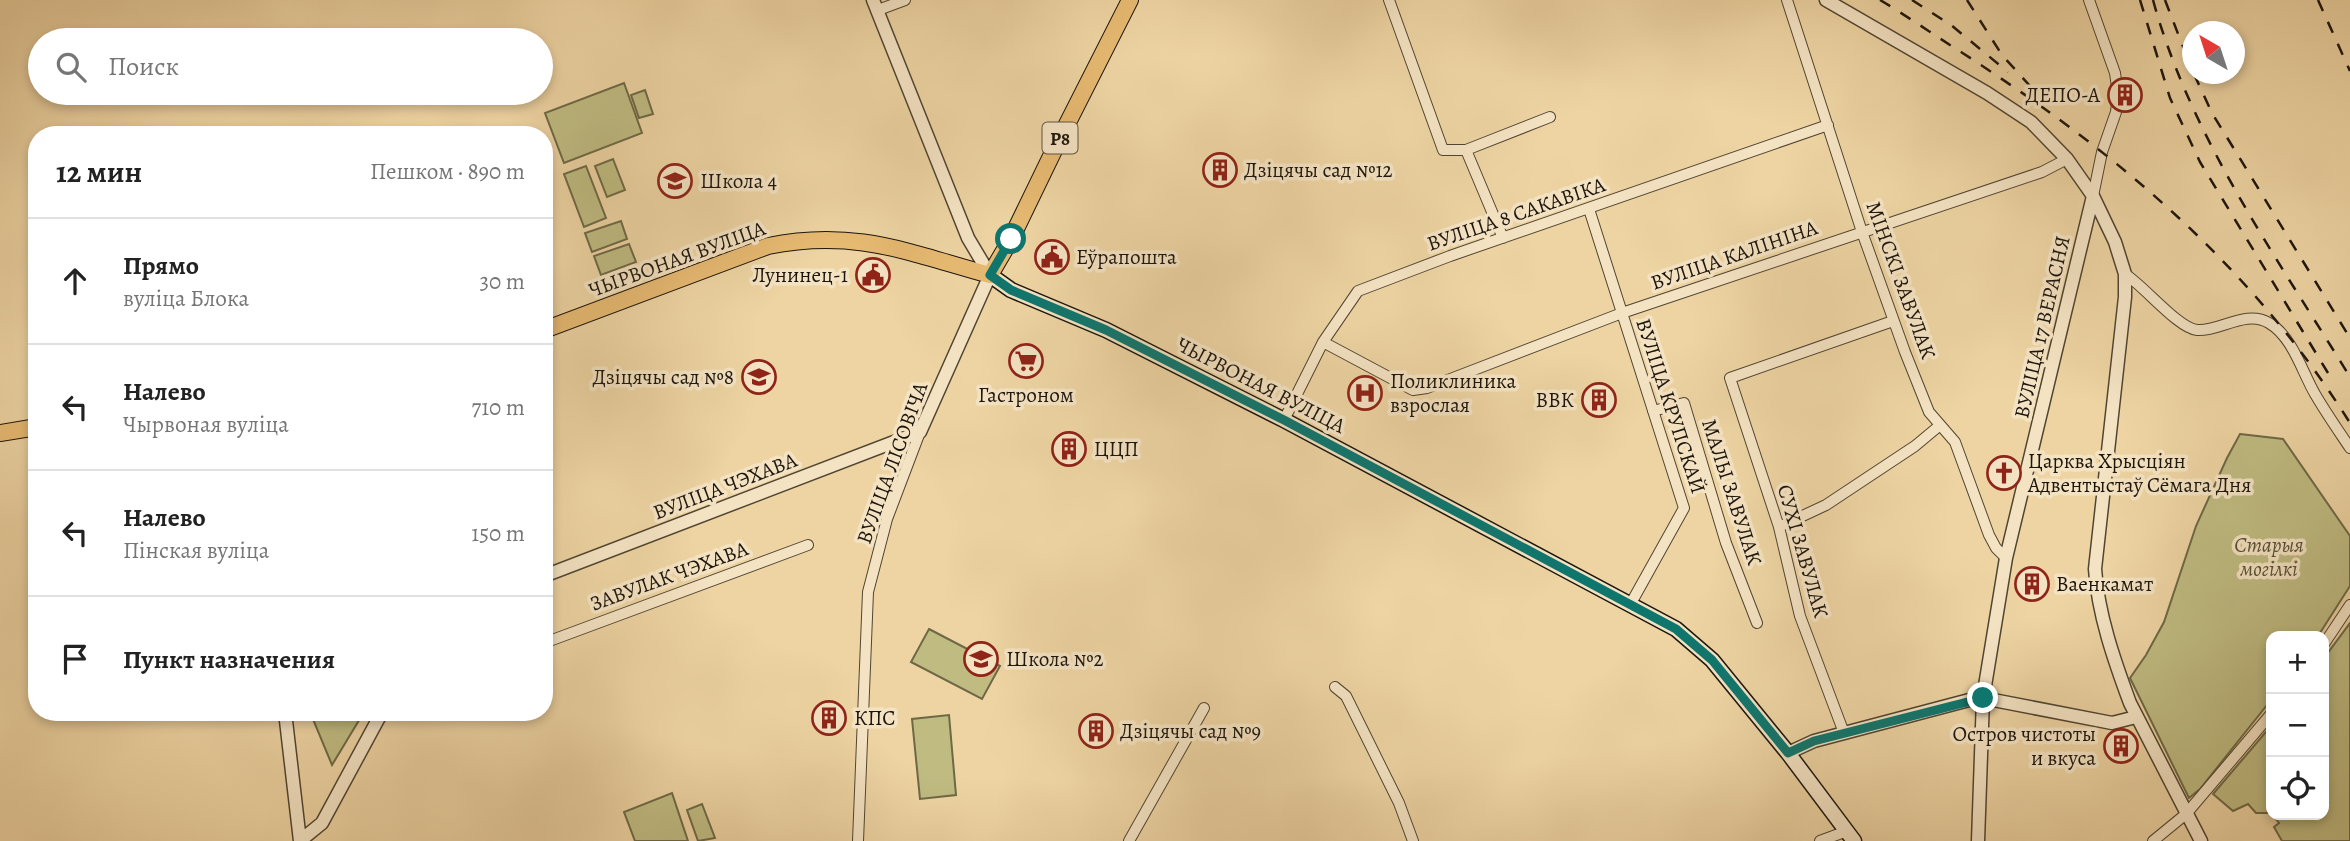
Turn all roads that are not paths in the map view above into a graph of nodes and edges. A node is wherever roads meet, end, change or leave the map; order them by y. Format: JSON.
{"nodes":[{"id":1,"x":905,"y":0,"type":"edge"},
{"id":2,"x":1130,"y":0,"type":"edge"},
{"id":3,"x":1389,"y":0,"type":"edge"},
{"id":4,"x":1787,"y":0,"type":"edge"},
{"id":5,"x":1826,"y":0,"type":"edge"},
{"id":6,"x":2089,"y":0,"type":"edge"},
{"id":7,"x":876,"y":5,"type":"edge"},
{"id":8,"x":1550,"y":117,"type":"dead end"},
{"id":9,"x":1828,"y":125,"type":"junction"},
{"id":10,"x":1466,"y":150,"type":"junction"},
{"id":11,"x":2067,"y":159,"type":"junction"},
{"id":12,"x":2093,"y":196,"type":"junction"},
{"id":13,"x":1590,"y":209,"type":"junction"},
{"id":14,"x":1862,"y":232,"type":"junction"},
{"id":15,"x":1503,"y":238,"type":"junction"},
{"id":16,"x":2125,"y":274,"type":"junction"},
{"id":17,"x":990,"y":275,"type":"junction"},
{"id":18,"x":1622,"y":313,"type":"junction"},
{"id":19,"x":1893,"y":321,"type":"junction"},
{"id":20,"x":553,"y":327,"type":"edge"},
{"id":21,"x":1323,"y":342,"type":"junction"},
{"id":22,"x":1653,"y":411,"type":"junction"},
{"id":23,"x":1284,"y":420,"type":"junction"},
{"id":24,"x":1939,"y":426,"type":"junction"},
{"id":25,"x":28,"y":428,"type":"edge"},
{"id":26,"x":920,"y":432,"type":"junction"},
{"id":27,"x":0,"y":433,"type":"edge"},
{"id":28,"x":2350,"y":448,"type":"edge"},
{"id":29,"x":1779,"y":527,"type":"junction"},
{"id":30,"x":808,"y":545,"type":"dead end"},
{"id":31,"x":2006,"y":558,"type":"junction"},
{"id":32,"x":553,"y":573,"type":"edge"},
{"id":33,"x":1630,"y":605,"type":"junction"},
{"id":34,"x":2350,"y":606,"type":"edge"},
{"id":35,"x":1757,"y":623,"type":"dead end"},
{"id":36,"x":2329,"y":638,"type":"edge"},
{"id":37,"x":553,"y":640,"type":"edge"},
{"id":38,"x":1335,"y":687,"type":"dead end"},
{"id":39,"x":1983,"y":698,"type":"junction"},
{"id":40,"x":1204,"y":708,"type":"dead end"},
{"id":41,"x":2136,"y":717,"type":"junction"},
{"id":42,"x":2266,"y":720,"type":"edge"},
{"id":43,"x":286,"y":721,"type":"edge"},
{"id":44,"x":377,"y":721,"type":"edge"},
{"id":45,"x":1844,"y":733,"type":"junction"},
{"id":46,"x":1788,"y":753,"type":"junction"},
{"id":47,"x":2186,"y":814,"type":"junction"},
{"id":48,"x":1851,"y":836,"type":"edge"},
{"id":49,"x":300,"y":841,"type":"edge"},
{"id":50,"x":858,"y":841,"type":"edge"},
{"id":51,"x":1129,"y":841,"type":"edge"},
{"id":52,"x":1413,"y":841,"type":"edge"},
{"id":53,"x":1820,"y":841,"type":"edge"},
{"id":54,"x":1978,"y":841,"type":"edge"},
{"id":55,"x":2153,"y":841,"type":"edge"},
{"id":56,"x":2200,"y":841,"type":"edge"}],
"edges":[{"from":1,"to":7,"type":"street"},
{"from":2,"to":17,"type":"main road","number":"Р8"},
{"from":3,"to":10,"type":"street"},
{"from":4,"to":9,"type":"street","name":"МІНСКІ ЗАВУЛАК"},
{"from":5,"to":11,"type":"street"},
{"from":6,"to":12,"type":"street"},
{"from":7,"to":17,"type":"street"},
{"from":8,"to":10,"type":"street"},
{"from":9,"to":13,"type":"street","name":"ВУЛІЦА 8 САКАВІКА"},
{"from":9,"to":14,"type":"street","name":"МІНСКІ ЗАВУЛАК"},
{"from":10,"to":15,"type":"street"},
{"from":11,"to":12,"type":"street"},
{"from":11,"to":14,"type":"street","name":"ВУЛІЦА КАЛІНІНА"},
{"from":12,"to":16,"type":"street"},
{"from":12,"to":31,"type":"street","name":"ВУЛІЦА 17 ВЕРАСНЯ"},
{"from":13,"to":15,"type":"street","name":"ВУЛІЦА 8 САКАВІКА"},
{"from":13,"to":18,"type":"street","name":"ВУЛІЦА КРУПСКАЙ"},
{"from":14,"to":18,"type":"street","name":"ВУЛІЦА КАЛІНІНА"},
{"from":14,"to":19,"type":"street","name":"МІНСКІ ЗАВУЛАК"},
{"from":15,"to":21,"type":"street","name":"ВУЛІЦА 8 САКАВІКА"},
{"from":16,"to":28,"type":"street"},
{"from":16,"to":41,"type":"street"},
{"from":17,"to":20,"type":"main road","name":"ЧЫРВОНАЯ ВУЛІЦА"},
{"from":17,"to":23,"type":"main road","name":"ЧЫРВОНАЯ ВУЛІЦА"},
{"from":17,"to":26,"type":"street","name":"ВУЛІЦА ЛІСОВІЧА"},
{"from":18,"to":21,"type":"street","name":"ВУЛІЦА КАЛІНІНА"},
{"from":18,"to":22,"type":"street","name":"ВУЛІЦА КРУПСКАЙ"},
{"from":19,"to":24,"type":"street","name":"МІНСКІ ЗАВУЛАК"},
{"from":19,"to":29,"type":"street","name":"СУХІ ЗАВУЛАК"},
{"from":21,"to":23,"type":"street","name":"ВУЛІЦА 8 САКАВІКА"},
{"from":22,"to":33,"type":"street","name":"ВУЛІЦА КРУПСКАЙ"},
{"from":22,"to":35,"type":"street","name":"МАЛЫ ЗАВУЛАК"},
{"from":23,"to":33,"type":"main road","name":"ЧЫРВОНАЯ ВУЛІЦА"},
{"from":24,"to":29,"type":"street"},
{"from":24,"to":31,"type":"street","name":"МІНСКІ ЗАВУЛАК"},
{"from":25,"to":27,"type":"main road"},
{"from":26,"to":32,"type":"street","name":"ВУЛІЦА ЧЭХАВА"},
{"from":26,"to":50,"type":"street","name":"ВУЛІЦА ЛІСОВІЧА"},
{"from":29,"to":45,"type":"street","name":"СУХІ ЗАВУЛАК"},
{"from":30,"to":37,"type":"street","name":"ЗАВУЛАК ЧЭХАВА"},
{"from":31,"to":39,"type":"street","name":"ВУЛІЦА 17 ВЕРАСНЯ"},
{"from":33,"to":46,"type":"main road","name":"ЧЫРВОНАЯ ВУЛІЦА"},
{"from":34,"to":36,"type":"street"},
{"from":38,"to":52,"type":"street"},
{"from":39,"to":41,"type":"street"},
{"from":39,"to":45,"type":"street"},
{"from":39,"to":54,"type":"street","name":"ВУЛІЦА 17 ВЕРАСНЯ"},
{"from":40,"to":51,"type":"street"},
{"from":41,"to":47,"type":"street"},
{"from":42,"to":47,"type":"street"},
{"from":43,"to":49,"type":"street"},
{"from":44,"to":49,"type":"street"},
{"from":45,"to":46,"type":"street"},
{"from":46,"to":48,"type":"main road","name":"ЧЫРВОНАЯ ВУЛІЦА"},
{"from":47,"to":55,"type":"street"},
{"from":47,"to":56,"type":"street"},
{"from":48,"to":53,"type":"street"}]}
